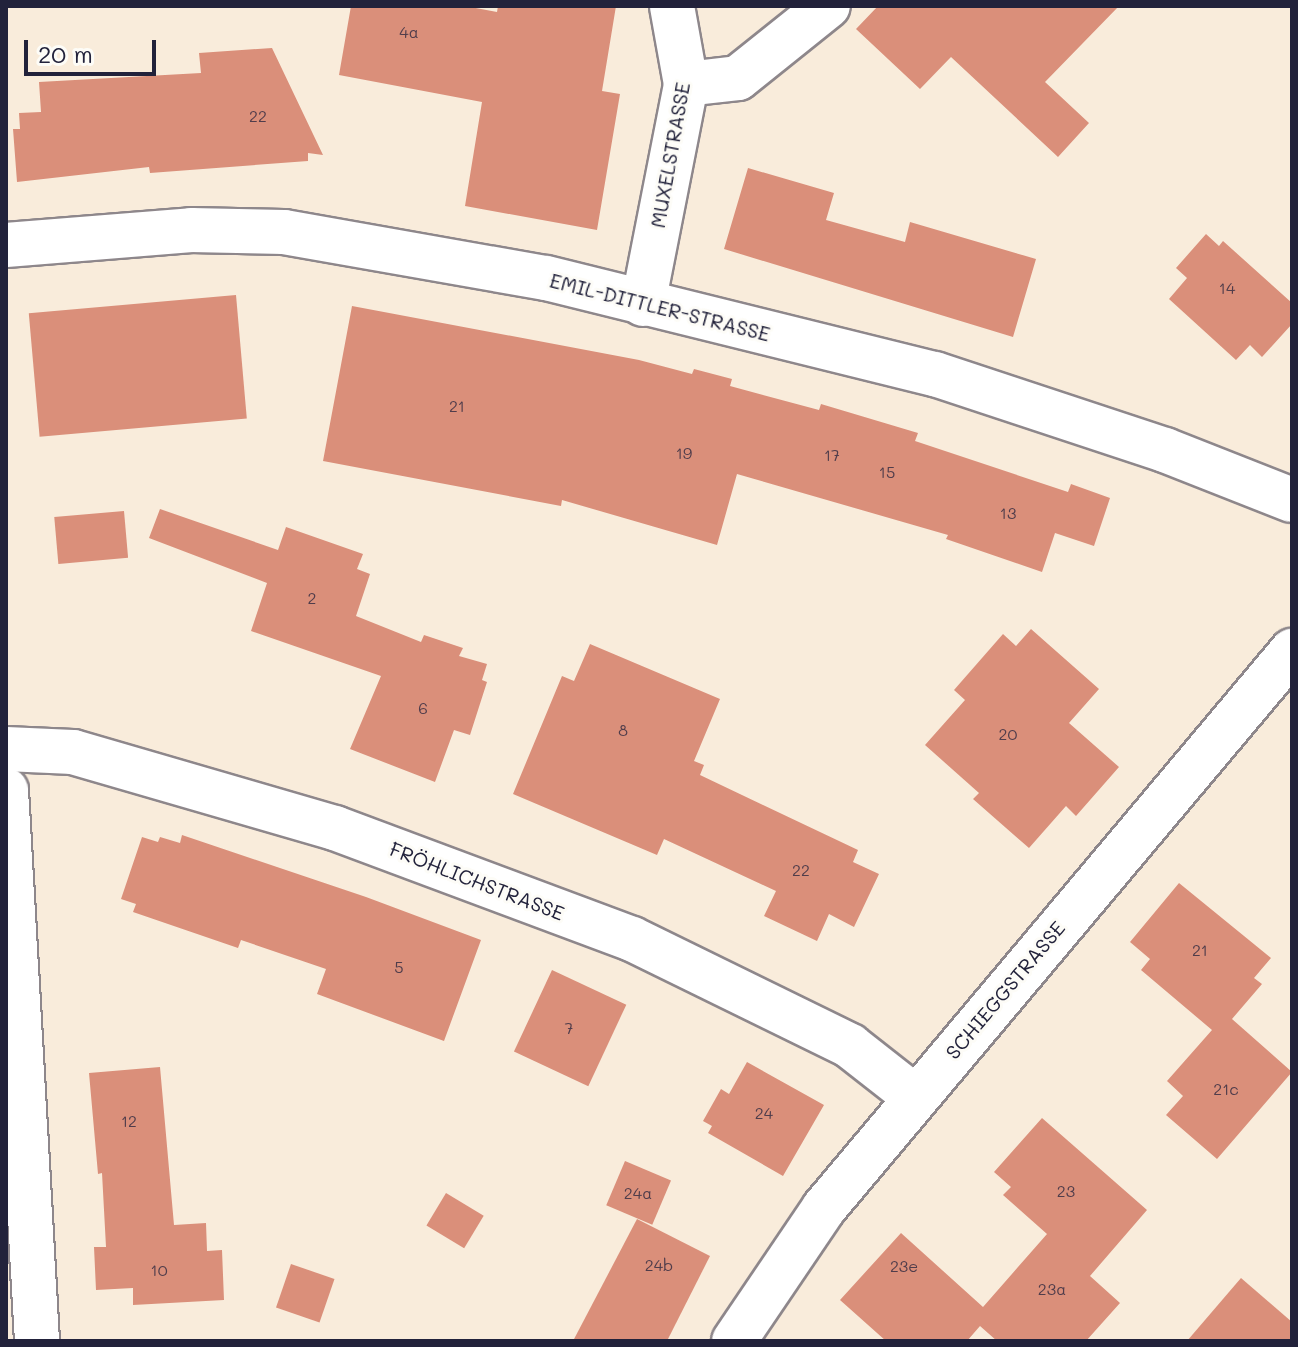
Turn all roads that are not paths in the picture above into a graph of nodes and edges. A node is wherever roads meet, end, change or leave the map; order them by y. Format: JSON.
{"nodes":[{"id":1,"x":672,"y":6,"type":"edge"},
{"id":2,"x":828,"y":6,"type":"edge"},
{"id":3,"x":686,"y":84,"type":"junction"},
{"id":4,"x":6,"y":245,"type":"edge"},
{"id":5,"x":643,"y":304,"type":"junction"},
{"id":6,"x":1292,"y":500,"type":"edge"},
{"id":7,"x":1292,"y":651,"type":"edge"},
{"id":8,"x":6,"y":749,"type":"edge"},
{"id":9,"x":6,"y":790,"type":"edge"},
{"id":10,"x":915,"y":1097,"type":"junction"},
{"id":11,"x":37,"y":1341,"type":"edge"},
{"id":12,"x":734,"y":1341,"type":"edge"}],
"edges":[{"from":1,"to":3,"type":"street","name":"MUXELSTRASSE"},
{"from":2,"to":3,"type":"street"},
{"from":3,"to":5,"type":"street","name":"MUXELSTRASSE"},
{"from":4,"to":5,"type":"street","name":"EMIL-DITTLER-STRASSE"},
{"from":5,"to":6,"type":"street","name":"EMIL-DITTLER-STRASSE"},
{"from":7,"to":10,"type":"street","name":"SCHIEGGSTRASSE"},
{"from":8,"to":10,"type":"street","name":"FRÖHLICHSTRASSE"},
{"from":9,"to":11,"type":"street"},
{"from":10,"to":12,"type":"street","name":"SCHIEGGSTRASSE"}]}
